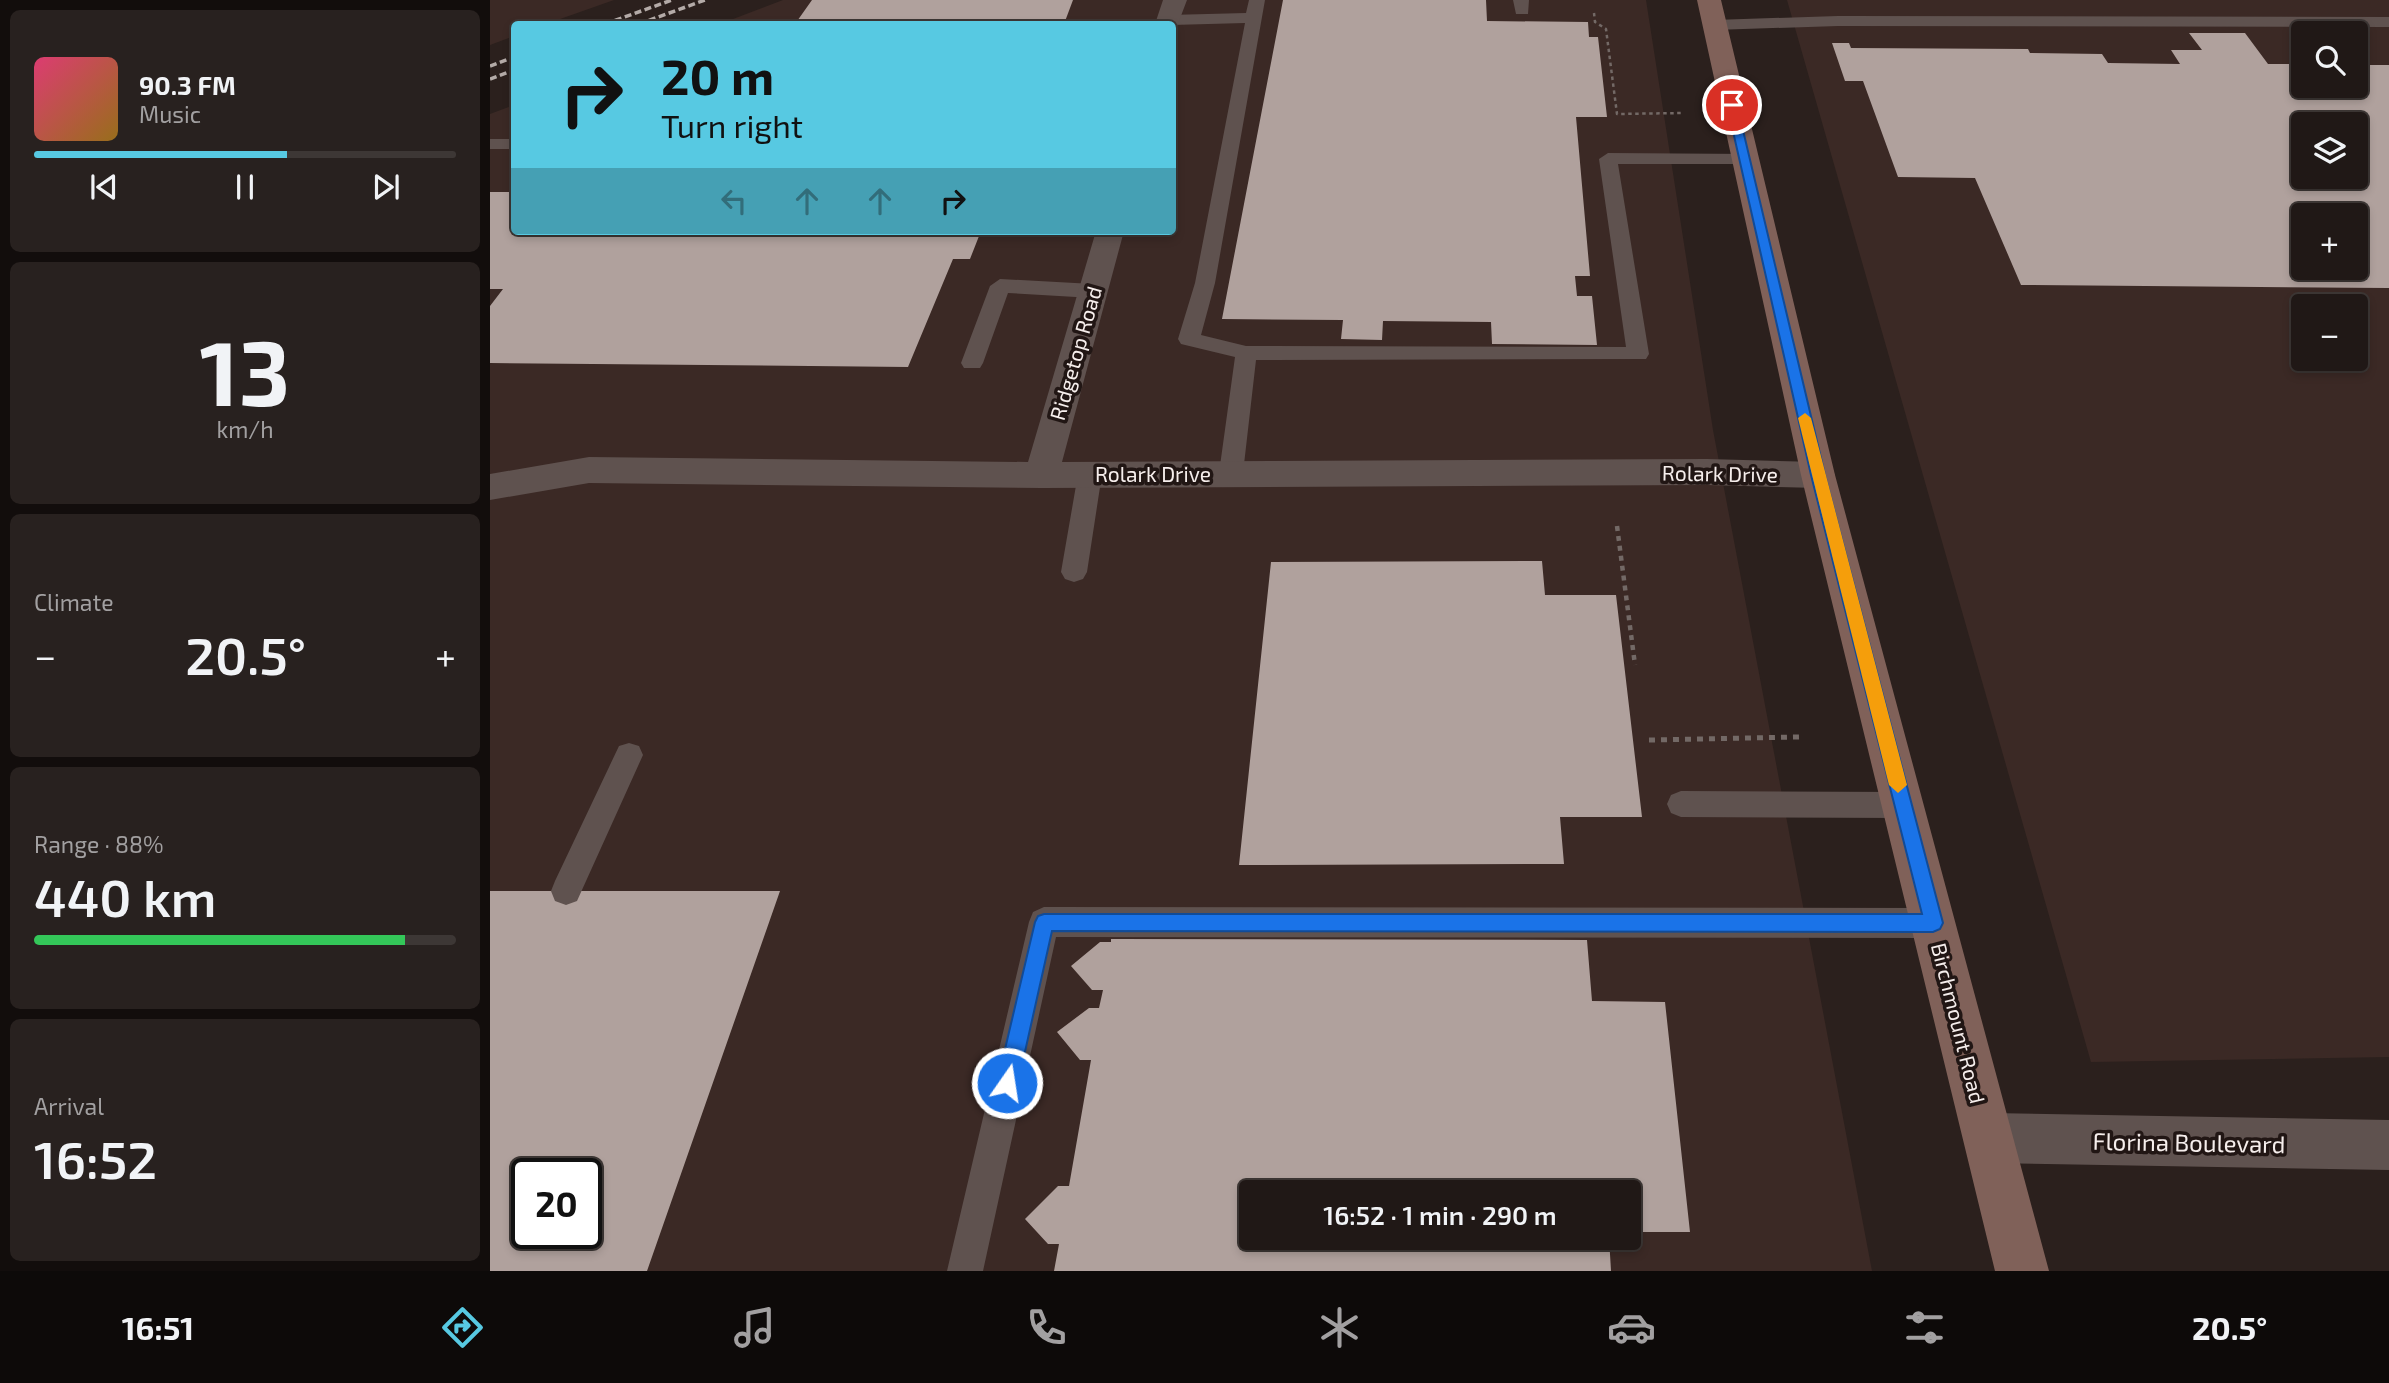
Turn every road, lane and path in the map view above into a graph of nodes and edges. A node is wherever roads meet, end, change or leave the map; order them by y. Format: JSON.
{"nodes":[{"id":1,"x":1255,"y":9,"type":"edge"},
{"id":2,"x":1594,"y":13,"type":"dead end"},
{"id":3,"x":1712,"y":13,"type":"edge"},
{"id":4,"x":1170,"y":15,"type":"edge"},
{"id":5,"x":2389,"y":22,"type":"edge"},
{"id":6,"x":1682,"y":113,"type":"dead end"},
{"id":7,"x":490,"y":144,"type":"edge"},
{"id":8,"x":511,"y":144,"type":"edge"},
{"id":9,"x":1744,"y":158,"type":"junction"},
{"id":10,"x":1109,"y":235,"type":"edge"},
{"id":11,"x":1093,"y":291,"type":"junction"},
{"id":12,"x":1246,"y":353,"type":"junction"},
{"id":13,"x":972,"y":363,"type":"dead end"},
{"id":14,"x":1231,"y":473,"type":"junction"},
{"id":15,"x":1090,"y":474,"type":"junction"},
{"id":16,"x":1042,"y":475,"type":"junction"},
{"id":17,"x":1818,"y":475,"type":"junction"},
{"id":18,"x":490,"y":487,"type":"edge"},
{"id":19,"x":1617,"y":526,"type":"dead end"},
{"id":20,"x":1074,"y":572,"type":"dead end"},
{"id":21,"x":1635,"y":665,"type":"dead end"},
{"id":22,"x":1799,"y":737,"type":"dead end"},
{"id":23,"x":1649,"y":740,"type":"dead end"},
{"id":24,"x":629,"y":755,"type":"dead end"},
{"id":25,"x":1681,"y":804,"type":"dead end"},
{"id":26,"x":1903,"y":805,"type":"junction"},
{"id":27,"x":566,"y":891,"type":"dead end"},
{"id":28,"x":1933,"y":923,"type":"junction"},
{"id":29,"x":1989,"y":1138,"type":"junction"},
{"id":30,"x":2389,"y":1145,"type":"edge"},
{"id":31,"x":965,"y":1271,"type":"edge"},
{"id":32,"x":2022,"y":1271,"type":"edge"}],
"edges":[{"from":1,"to":4,"type":"lane"},
{"from":1,"to":12,"type":"lane"},
{"from":2,"to":6,"type":"path"},
{"from":3,"to":5,"type":"lane"},
{"from":3,"to":9,"type":"main road","name":"Birchmount Road"},
{"from":7,"to":8,"type":"lane"},
{"from":9,"to":12,"type":"lane"},
{"from":9,"to":17,"type":"main road","name":"Birchmount Road"},
{"from":10,"to":11,"type":"street","name":"Ridgetop Road"},
{"from":11,"to":13,"type":"lane"},
{"from":11,"to":16,"type":"street","name":"Ridgetop Road"},
{"from":12,"to":14,"type":"lane"},
{"from":14,"to":15,"type":"street","name":"Rolark Drive"},
{"from":14,"to":17,"type":"street","name":"Rolark Drive"},
{"from":15,"to":16,"type":"street","name":"Rolark Drive"},
{"from":15,"to":20,"type":"lane"},
{"from":16,"to":18,"type":"street","name":"Rolark Drive"},
{"from":17,"to":26,"type":"main road","name":"Birchmount Road"},
{"from":19,"to":21,"type":"path"},
{"from":22,"to":23,"type":"path"},
{"from":24,"to":27,"type":"lane"},
{"from":25,"to":26,"type":"lane"},
{"from":26,"to":28,"type":"main road","name":"Birchmount Road"},
{"from":28,"to":29,"type":"main road","name":"Birchmount Road"},
{"from":28,"to":31,"type":"lane"},
{"from":29,"to":30,"type":"street","name":"Florina Boulevard"},
{"from":29,"to":32,"type":"main road","name":"Birchmount Road"}]}
